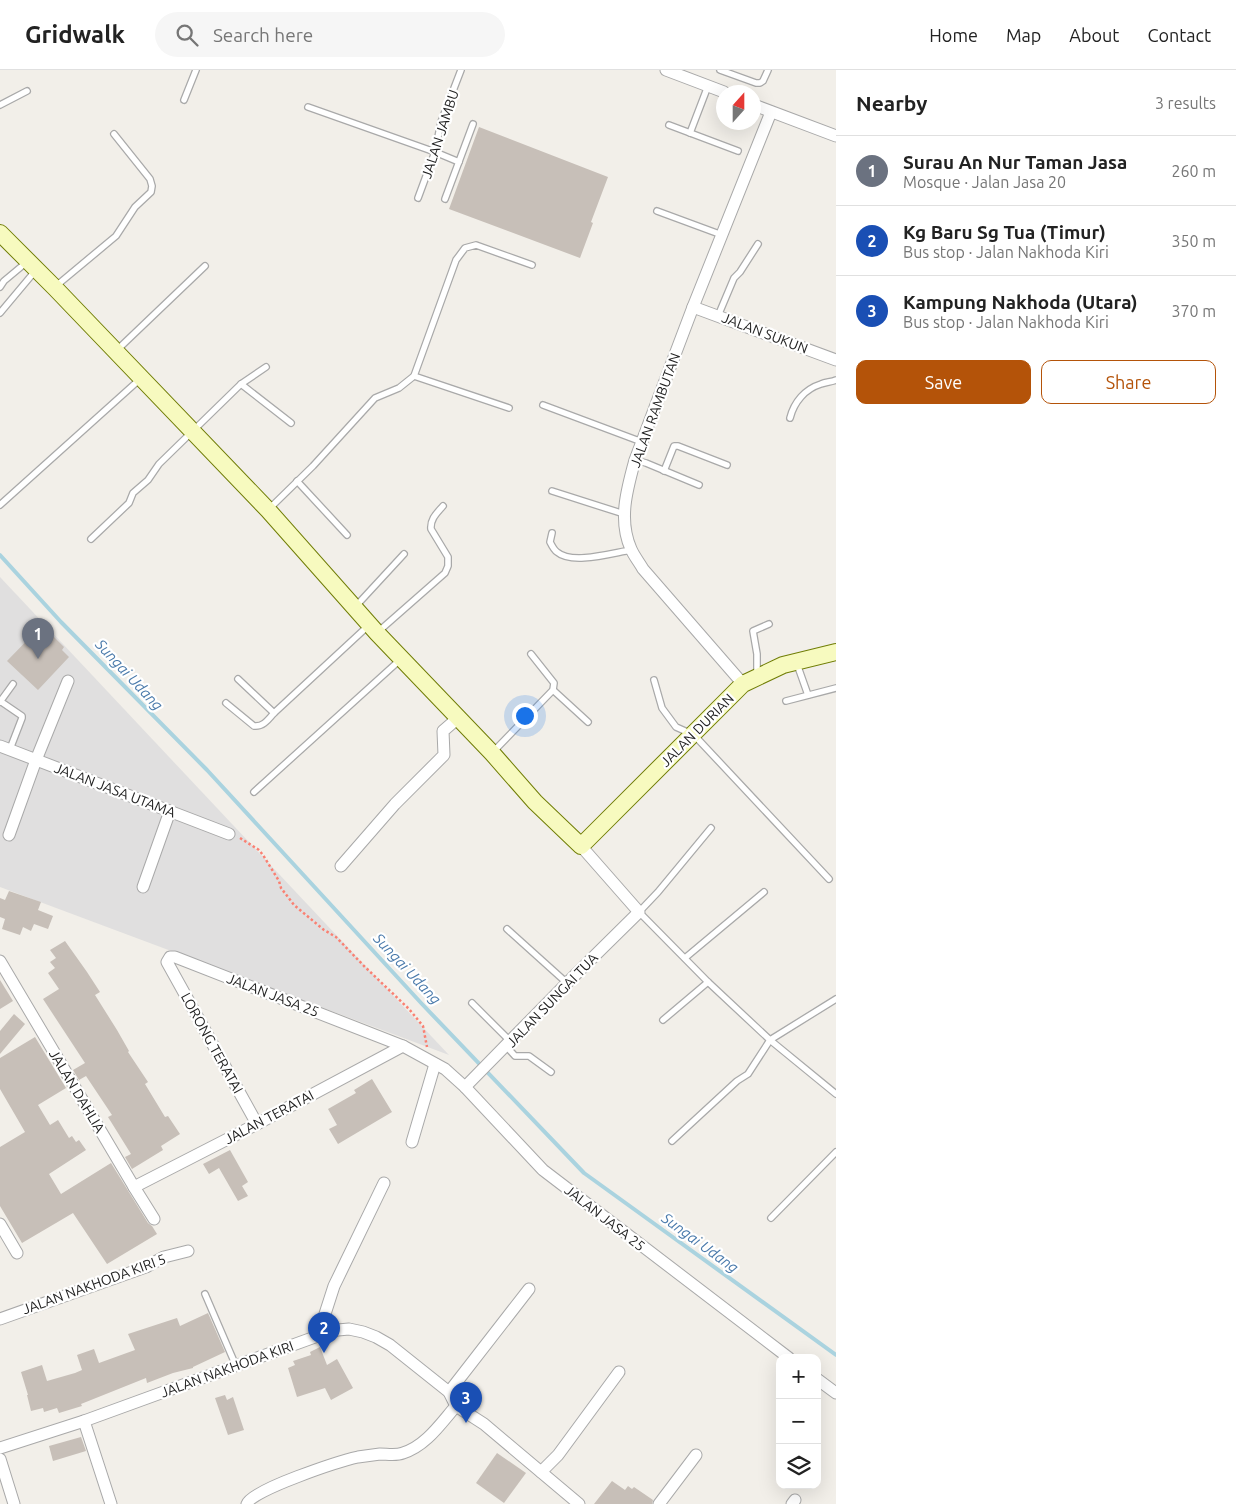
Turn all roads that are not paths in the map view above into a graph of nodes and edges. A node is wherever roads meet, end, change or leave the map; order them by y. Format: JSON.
{"nodes":[{"id":1,"x":196,"y":70,"type":"edge"},
{"id":2,"x":462,"y":70,"type":"edge"},
{"id":3,"x":666,"y":70,"type":"edge"},
{"id":4,"x":720,"y":70,"type":"edge"},
{"id":5,"x":768,"y":70,"type":"edge"},
{"id":6,"x":708,"y":86,"type":"junction"},
{"id":7,"x":716,"y":89,"type":"edge"},
{"id":8,"x":28,"y":91,"type":"dead end"},
{"id":9,"x":184,"y":100,"type":"dead end"},
{"id":10,"x":0,"y":105,"type":"edge"},
{"id":11,"x":308,"y":107,"type":"dead end"},
{"id":12,"x":761,"y":108,"type":"edge"},
{"id":13,"x":771,"y":112,"type":"junction"},
{"id":14,"x":473,"y":124,"type":"dead end"},
{"id":15,"x":670,"y":125,"type":"dead end"},
{"id":16,"x":690,"y":133,"type":"junction"},
{"id":17,"x":114,"y":134,"type":"dead end"},
{"id":18,"x":836,"y":136,"type":"edge"},
{"id":19,"x":435,"y":152,"type":"junction"},
{"id":20,"x":738,"y":152,"type":"dead end"},
{"id":21,"x":459,"y":162,"type":"junction"},
{"id":22,"x":418,"y":198,"type":"dead end"},
{"id":23,"x":445,"y":199,"type":"dead end"},
{"id":24,"x":657,"y":211,"type":"dead end"},
{"id":25,"x":722,"y":235,"type":"junction"},
{"id":26,"x":1,"y":236,"type":"edge"},
{"id":27,"x":758,"y":244,"type":"dead end"},
{"id":28,"x":32,"y":265,"type":"junction"},
{"id":29,"x":532,"y":265,"type":"dead end"},
{"id":30,"x":205,"y":266,"type":"dead end"},
{"id":31,"x":2,"y":278,"type":"edge"},
{"id":32,"x":0,"y":287,"type":"edge"},
{"id":33,"x":55,"y":288,"type":"junction"},
{"id":34,"x":693,"y":307,"type":"junction"},
{"id":35,"x":0,"y":312,"type":"edge"},
{"id":36,"x":718,"y":316,"type":"junction"},
{"id":37,"x":115,"y":351,"type":"junction"},
{"id":38,"x":836,"y":360,"type":"edge"},
{"id":39,"x":266,"y":367,"type":"dead end"},
{"id":40,"x":414,"y":376,"type":"junction"},
{"id":41,"x":141,"y":378,"type":"junction"},
{"id":42,"x":836,"y":380,"type":"edge"},
{"id":43,"x":241,"y":384,"type":"junction"},
{"id":44,"x":543,"y":404,"type":"dead end"},
{"id":45,"x":509,"y":408,"type":"dead end"},
{"id":46,"x":790,"y":418,"type":"dead end"},
{"id":47,"x":291,"y":423,"type":"dead end"},
{"id":48,"x":193,"y":432,"type":"junction"},
{"id":49,"x":642,"y":442,"type":"junction"},
{"id":50,"x":635,"y":460,"type":"junction"},
{"id":51,"x":727,"y":465,"type":"dead end"},
{"id":52,"x":664,"y":471,"type":"junction"},
{"id":53,"x":297,"y":481,"type":"junction"},
{"id":54,"x":699,"y":485,"type":"dead end"},
{"id":55,"x":552,"y":491,"type":"dead end"},
{"id":56,"x":0,"y":506,"type":"edge"},
{"id":57,"x":444,"y":506,"type":"dead end"},
{"id":58,"x":268,"y":510,"type":"junction"},
{"id":59,"x":624,"y":514,"type":"junction"},
{"id":60,"x":552,"y":533,"type":"dead end"},
{"id":61,"x":347,"y":535,"type":"dead end"},
{"id":62,"x":91,"y":539,"type":"dead end"},
{"id":63,"x":631,"y":550,"type":"junction"},
{"id":64,"x":404,"y":554,"type":"dead end"},
{"id":65,"x":355,"y":607,"type":"junction"},
{"id":66,"x":768,"y":624,"type":"dead end"},
{"id":67,"x":373,"y":628,"type":"junction"},
{"id":68,"x":836,"y":652,"type":"edge"},
{"id":69,"x":531,"y":654,"type":"dead end"},
{"id":70,"x":402,"y":658,"type":"junction"},
{"id":71,"x":796,"y":662,"type":"junction"},
{"id":72,"x":238,"y":679,"type":"dead end"},
{"id":73,"x":654,"y":680,"type":"dead end"},
{"id":74,"x":750,"y":680,"type":"junction"},
{"id":75,"x":68,"y":681,"type":"dead end"},
{"id":76,"x":13,"y":684,"type":"dead end"},
{"id":77,"x":836,"y":688,"type":"edge"},
{"id":78,"x":553,"y":690,"type":"junction"},
{"id":79,"x":808,"y":695,"type":"junction"},
{"id":80,"x":786,"y":701,"type":"dead end"},
{"id":81,"x":0,"y":702,"type":"edge"},
{"id":82,"x":226,"y":703,"type":"dead end"},
{"id":83,"x":274,"y":713,"type":"junction"},
{"id":84,"x":458,"y":718,"type":"junction"},
{"id":85,"x":588,"y":722,"type":"dead end"},
{"id":86,"x":694,"y":735,"type":"junction"},
{"id":87,"x":5,"y":748,"type":"edge"},
{"id":88,"x":492,"y":753,"type":"junction"},
{"id":89,"x":36,"y":760,"type":"junction"},
{"id":90,"x":254,"y":792,"type":"dead end"},
{"id":91,"x":170,"y":811,"type":"junction"},
{"id":92,"x":711,"y":828,"type":"dead end"},
{"id":93,"x":230,"y":834,"type":"road end"},
{"id":94,"x":9,"y":835,"type":"dead end"},
{"id":95,"x":581,"y":846,"type":"junction"},
{"id":96,"x":341,"y":866,"type":"dead end"},
{"id":97,"x":829,"y":879,"type":"dead end"},
{"id":98,"x":143,"y":887,"type":"dead end"},
{"id":99,"x":764,"y":892,"type":"dead end"},
{"id":100,"x":639,"y":912,"type":"junction"},
{"id":101,"x":507,"y":929,"type":"dead end"},
{"id":102,"x":685,"y":958,"type":"junction"},
{"id":103,"x":0,"y":961,"type":"edge"},
{"id":104,"x":167,"y":962,"type":"joint"},
{"id":105,"x":708,"y":982,"type":"junction"},
{"id":106,"x":567,"y":983,"type":"junction"},
{"id":107,"x":836,"y":999,"type":"edge"},
{"id":108,"x":472,"y":1003,"type":"dead end"},
{"id":109,"x":663,"y":1020,"type":"dead end"},
{"id":110,"x":770,"y":1040,"type":"junction"},
{"id":111,"x":403,"y":1046,"type":"junction"},
{"id":112,"x":505,"y":1047,"type":"junction"},
{"id":113,"x":435,"y":1064,"type":"junction"},
{"id":114,"x":551,"y":1072,"type":"dead end"},
{"id":115,"x":465,"y":1088,"type":"junction"},
{"id":116,"x":836,"y":1094,"type":"edge"},
{"id":117,"x":257,"y":1124,"type":"junction"},
{"id":118,"x":672,"y":1141,"type":"dead end"},
{"id":119,"x":412,"y":1142,"type":"dead end"},
{"id":120,"x":836,"y":1152,"type":"edge"},
{"id":121,"x":384,"y":1183,"type":"dead end"},
{"id":122,"x":134,"y":1187,"type":"junction"},
{"id":123,"x":771,"y":1218,"type":"dead end"},
{"id":124,"x":154,"y":1219,"type":"dead end"},
{"id":125,"x":0,"y":1224,"type":"edge"},
{"id":126,"x":188,"y":1251,"type":"dead end"},
{"id":127,"x":17,"y":1253,"type":"dead end"},
{"id":128,"x":529,"y":1289,"type":"dead end"},
{"id":129,"x":205,"y":1294,"type":"dead end"},
{"id":130,"x":0,"y":1319,"type":"edge"},
{"id":131,"x":326,"y":1333,"type":"junction"},
{"id":132,"x":785,"y":1354,"type":"edge"},
{"id":133,"x":236,"y":1366,"type":"junction"},
{"id":134,"x":619,"y":1372,"type":"dead end"},
{"id":135,"x":821,"y":1382,"type":"edge"},
{"id":136,"x":449,"y":1392,"type":"junction"},
{"id":137,"x":836,"y":1393,"type":"edge"},
{"id":138,"x":456,"y":1406,"type":"junction"},
{"id":139,"x":84,"y":1421,"type":"junction"},
{"id":140,"x":0,"y":1448,"type":"edge"},
{"id":141,"x":696,"y":1455,"type":"dead end"},
{"id":142,"x":0,"y":1459,"type":"edge"},
{"id":143,"x":541,"y":1472,"type":"junction"},
{"id":144,"x":14,"y":1504,"type":"edge"},
{"id":145,"x":111,"y":1504,"type":"edge"},
{"id":146,"x":247,"y":1504,"type":"edge"},
{"id":147,"x":579,"y":1504,"type":"edge"},
{"id":148,"x":659,"y":1504,"type":"edge"}],
"edges":[{"from":1,"to":9,"type":"lane"},
{"from":2,"to":19,"type":"lane","name":"JALAN JAMBU"},
{"from":3,"to":6,"type":"street"},
{"from":4,"to":5,"type":"lane"},
{"from":6,"to":7,"type":"street"},
{"from":6,"to":16,"type":"lane"},
{"from":8,"to":10,"type":"lane"},
{"from":11,"to":19,"type":"lane"},
{"from":12,"to":13,"type":"street"},
{"from":13,"to":18,"type":"street"},
{"from":13,"to":25,"type":"street","name":"JALAN RAMBUTAN"},
{"from":14,"to":21,"type":"lane"},
{"from":15,"to":16,"type":"lane"},
{"from":16,"to":20,"type":"lane"},
{"from":17,"to":33,"type":"lane"},
{"from":19,"to":21,"type":"lane"},
{"from":19,"to":22,"type":"lane","name":"JALAN JAMBU"},
{"from":21,"to":23,"type":"lane"},
{"from":24,"to":25,"type":"lane"},
{"from":25,"to":34,"type":"street","name":"JALAN RAMBUTAN"},
{"from":26,"to":28,"type":"street"},
{"from":27,"to":36,"type":"lane"},
{"from":28,"to":31,"type":"lane"},
{"from":28,"to":33,"type":"street"},
{"from":28,"to":35,"type":"lane"},
{"from":29,"to":40,"type":"lane"},
{"from":30,"to":37,"type":"lane"},
{"from":31,"to":32,"type":"lane"},
{"from":33,"to":37,"type":"street"},
{"from":34,"to":36,"type":"street","name":"JALAN SUKUN"},
{"from":34,"to":49,"type":"street","name":"JALAN RAMBUTAN"},
{"from":36,"to":38,"type":"street","name":"JALAN SUKUN"},
{"from":37,"to":41,"type":"street"},
{"from":39,"to":43,"type":"lane"},
{"from":40,"to":45,"type":"lane"},
{"from":40,"to":53,"type":"lane"},
{"from":41,"to":48,"type":"street"},
{"from":41,"to":56,"type":"lane"},
{"from":42,"to":46,"type":"lane"},
{"from":43,"to":47,"type":"lane"},
{"from":43,"to":48,"type":"lane"},
{"from":44,"to":49,"type":"lane"},
{"from":48,"to":58,"type":"street"},
{"from":48,"to":62,"type":"lane"},
{"from":49,"to":50,"type":"street","name":"JALAN RAMBUTAN"},
{"from":50,"to":52,"type":"lane"},
{"from":50,"to":59,"type":"street","name":"JALAN RAMBUTAN"},
{"from":51,"to":52,"type":"lane"},
{"from":52,"to":54,"type":"lane"},
{"from":53,"to":58,"type":"lane"},
{"from":53,"to":61,"type":"lane"},
{"from":55,"to":59,"type":"lane"},
{"from":57,"to":67,"type":"lane"},
{"from":58,"to":65,"type":"street"},
{"from":59,"to":63,"type":"street","name":"JALAN RAMBUTAN"},
{"from":60,"to":63,"type":"lane"},
{"from":63,"to":74,"type":"street","name":"JALAN RAMBUTAN"},
{"from":64,"to":65,"type":"lane"},
{"from":65,"to":67,"type":"street"},
{"from":66,"to":74,"type":"lane"},
{"from":67,"to":70,"type":"street"},
{"from":67,"to":83,"type":"lane"},
{"from":68,"to":71,"type":"street","name":"JALAN DURIAN"},
{"from":69,"to":78,"type":"lane"},
{"from":70,"to":84,"type":"street"},
{"from":70,"to":90,"type":"lane"},
{"from":71,"to":74,"type":"street","name":"JALAN DURIAN"},
{"from":71,"to":79,"type":"lane"},
{"from":72,"to":83,"type":"lane"},
{"from":73,"to":86,"type":"lane"},
{"from":74,"to":86,"type":"street","name":"JALAN DURIAN"},
{"from":75,"to":89,"type":"street"},
{"from":76,"to":81,"type":"lane"},
{"from":77,"to":79,"type":"lane"},
{"from":78,"to":85,"type":"lane"},
{"from":78,"to":88,"type":"lane"},
{"from":79,"to":80,"type":"lane"},
{"from":81,"to":87,"type":"lane"},
{"from":82,"to":83,"type":"lane"},
{"from":84,"to":88,"type":"street"},
{"from":84,"to":96,"type":"street"},
{"from":86,"to":95,"type":"street","name":"JALAN DURIAN"},
{"from":86,"to":97,"type":"lane"},
{"from":87,"to":89,"type":"street","name":"JALAN JASA UTAMA"},
{"from":88,"to":95,"type":"street"},
{"from":89,"to":91,"type":"street","name":"JALAN JASA UTAMA"},
{"from":89,"to":94,"type":"street"},
{"from":91,"to":93,"type":"street","name":"JALAN JASA UTAMA"},
{"from":91,"to":98,"type":"street"},
{"from":92,"to":100,"type":"lane"},
{"from":95,"to":100,"type":"street"},
{"from":99,"to":102,"type":"lane"},
{"from":100,"to":102,"type":"lane"},
{"from":100,"to":106,"type":"street","name":"JALAN SUNGAI TUA"},
{"from":101,"to":106,"type":"lane"},
{"from":102,"to":105,"type":"lane"},
{"from":103,"to":122,"type":"street","name":"JALAN DAHLIA"},
{"from":104,"to":111,"type":"street","name":"JALAN JASA 25"},
{"from":104,"to":117,"type":"street","name":"LORONG TERATAI"},
{"from":105,"to":109,"type":"lane"},
{"from":105,"to":110,"type":"lane"},
{"from":106,"to":112,"type":"street","name":"JALAN SUNGAI TUA"},
{"from":107,"to":110,"type":"lane"},
{"from":108,"to":112,"type":"lane"},
{"from":110,"to":116,"type":"lane"},
{"from":110,"to":118,"type":"lane"},
{"from":111,"to":113,"type":"street","name":"JALAN JASA 25"},
{"from":111,"to":117,"type":"street","name":"JALAN TERATAI"},
{"from":112,"to":114,"type":"lane"},
{"from":112,"to":115,"type":"street","name":"JALAN SUNGAI TUA"},
{"from":113,"to":115,"type":"street","name":"JALAN JASA 25"},
{"from":113,"to":119,"type":"street"},
{"from":115,"to":132,"type":"street","name":"JALAN JASA 25"},
{"from":117,"to":122,"type":"street","name":"JALAN TERATAI"},
{"from":120,"to":123,"type":"lane"},
{"from":121,"to":131,"type":"street"},
{"from":122,"to":124,"type":"street","name":"JALAN DAHLIA"},
{"from":125,"to":127,"type":"street"},
{"from":126,"to":130,"type":"street","name":"JALAN NAKHODA KIRI 5"},
{"from":128,"to":136,"type":"street"},
{"from":129,"to":133,"type":"lane"},
{"from":131,"to":133,"type":"street","name":"JALAN NAKHODA KIRI"},
{"from":131,"to":136,"type":"street","name":"JALAN NAKHODA KIRI"},
{"from":133,"to":139,"type":"street","name":"JALAN NAKHODA KIRI"},
{"from":134,"to":143,"type":"street"},
{"from":135,"to":137,"type":"street"},
{"from":136,"to":138,"type":"street","name":"JALAN NAKHODA KIRI"},
{"from":138,"to":143,"type":"street"},
{"from":138,"to":146,"type":"street"},
{"from":139,"to":140,"type":"street","name":"JALAN NAKHODA KIRI"},
{"from":139,"to":145,"type":"street"},
{"from":141,"to":148,"type":"street"},
{"from":142,"to":144,"type":"street"},
{"from":143,"to":147,"type":"street"}]}
